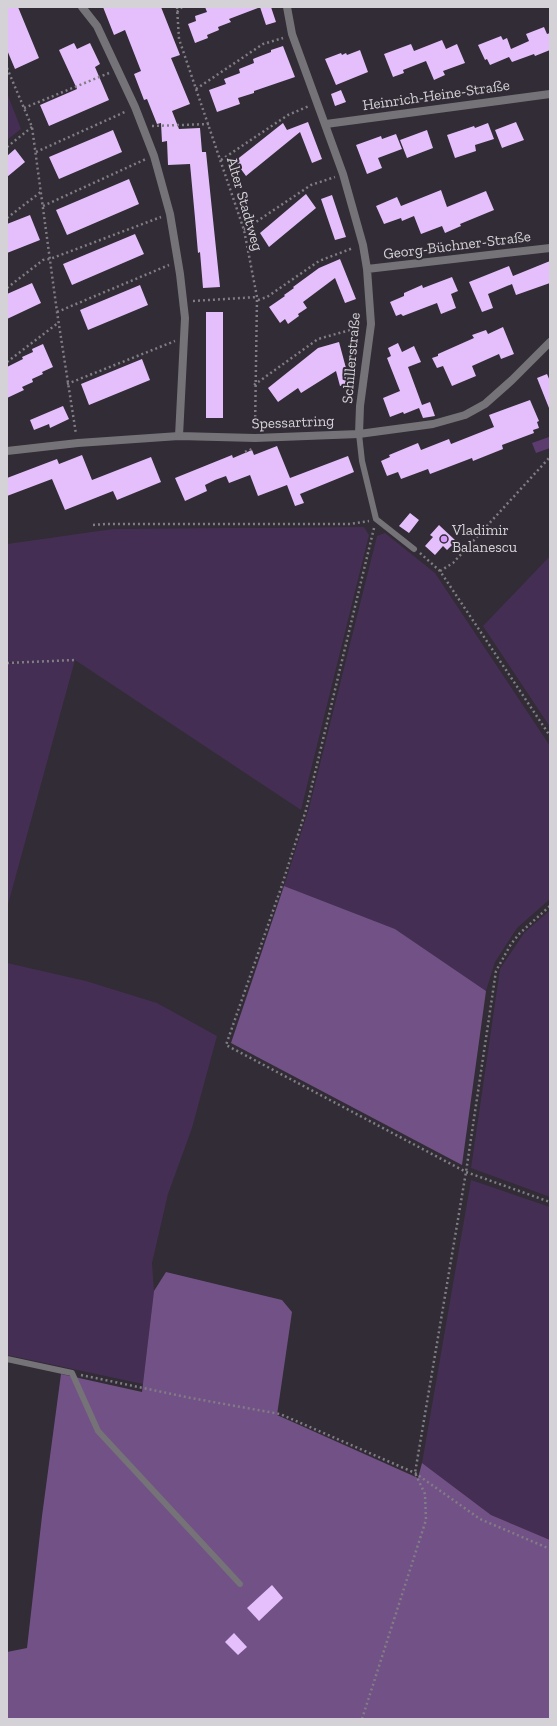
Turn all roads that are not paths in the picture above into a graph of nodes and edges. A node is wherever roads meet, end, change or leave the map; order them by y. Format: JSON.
{"nodes":[{"id":1,"x":82,"y":7,"type":"edge"},
{"id":2,"x":287,"y":7,"type":"edge"},
{"id":3,"x":550,"y":94,"type":"edge"},
{"id":4,"x":326,"y":124,"type":"junction"},
{"id":5,"x":550,"y":248,"type":"edge"},
{"id":6,"x":367,"y":270,"type":"junction"},
{"id":7,"x":550,"y":342,"type":"edge"},
{"id":8,"x":359,"y":434,"type":"junction"},
{"id":9,"x":179,"y":436,"type":"junction"},
{"id":10,"x":7,"y":451,"type":"edge"},
{"id":11,"x":414,"y":549,"type":"road end"},
{"id":12,"x":7,"y":1359,"type":"edge"},
{"id":13,"x":240,"y":1584,"type":"dead end"}],
"edges":[{"from":1,"to":9,"type":"street"},
{"from":2,"to":4,"type":"street","name":"Schillerstraße"},
{"from":3,"to":4,"type":"street","name":"Heinrich-Heine-Straße"},
{"from":4,"to":6,"type":"street","name":"Schillerstraße"},
{"from":5,"to":6,"type":"street","name":"Georg-Büchner-Straße"},
{"from":6,"to":8,"type":"street","name":"Schillerstraße"},
{"from":7,"to":8,"type":"street","name":"Spessartring"},
{"from":8,"to":9,"type":"street","name":"Spessartring"},
{"from":8,"to":11,"type":"lane","name":"Schillerstraße"},
{"from":9,"to":10,"type":"street","name":"Spessartring"},
{"from":12,"to":13,"type":"lane"}]}
